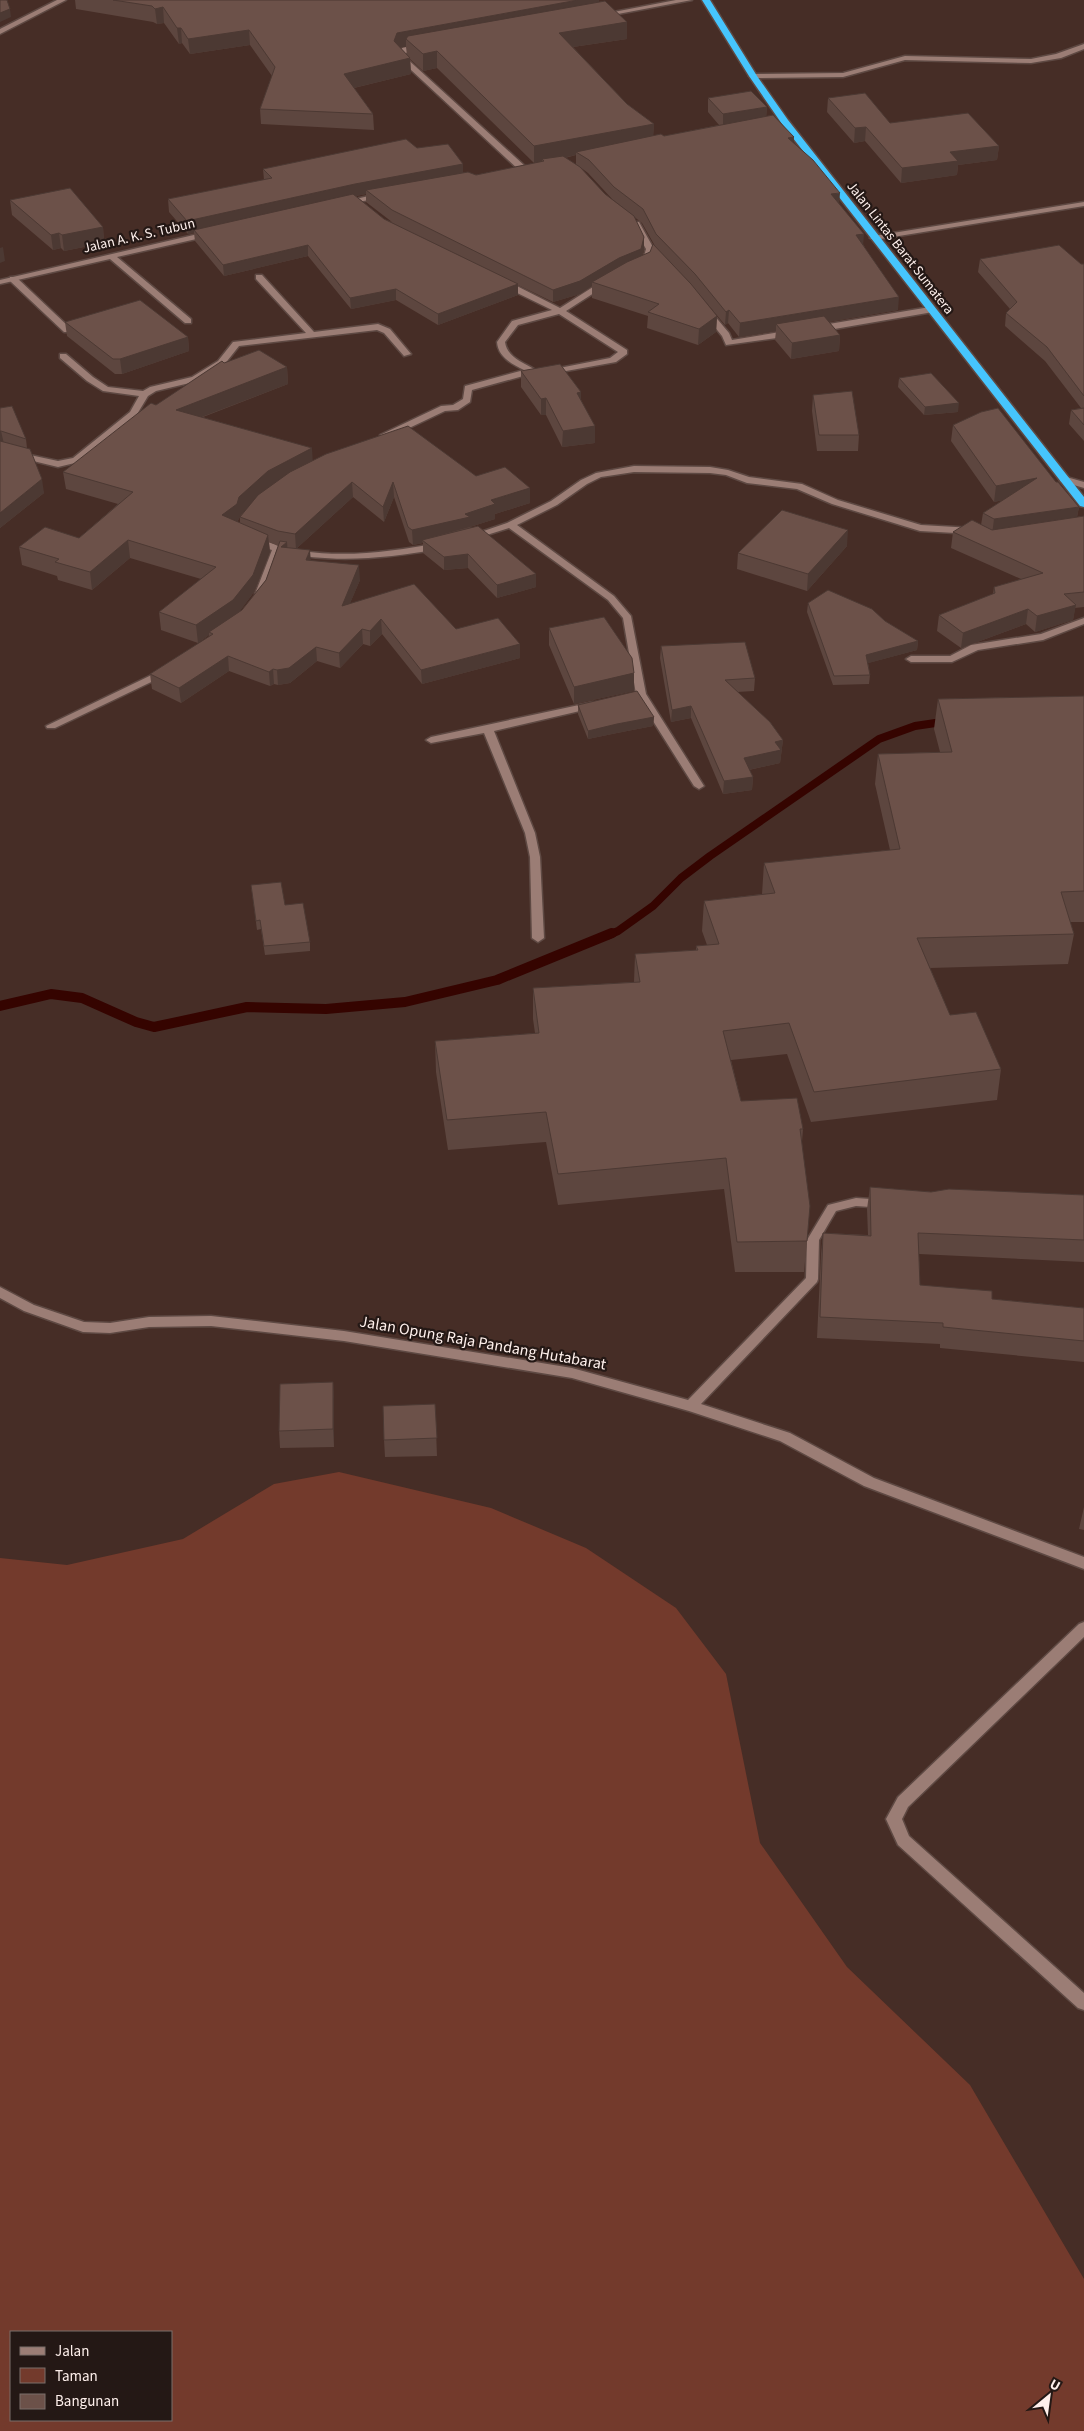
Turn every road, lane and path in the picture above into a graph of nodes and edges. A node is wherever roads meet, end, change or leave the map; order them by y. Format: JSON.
{"nodes":[{"id":1,"x":62,"y":0,"type":"edge"},
{"id":2,"x":688,"y":0,"type":"edge"},
{"id":3,"x":706,"y":0,"type":"edge"},
{"id":4,"x":590,"y":17,"type":"edge"},
{"id":5,"x":0,"y":32,"type":"edge"},
{"id":6,"x":435,"y":44,"type":"edge"},
{"id":7,"x":1084,"y":46,"type":"edge"},
{"id":8,"x":753,"y":76,"type":"junction"},
{"id":9,"x":533,"y":167,"type":"edge"},
{"id":10,"x":523,"y":169,"type":"junction"},
{"id":11,"x":513,"y":171,"type":"edge"},
{"id":12,"x":396,"y":193,"type":"edge"},
{"id":13,"x":356,"y":200,"type":"junction"},
{"id":14,"x":337,"y":204,"type":"edge"},
{"id":15,"x":1084,"y":204,"type":"edge"},
{"id":16,"x":369,"y":210,"type":"edge"},
{"id":17,"x":631,"y":220,"type":"edge"},
{"id":18,"x":224,"y":230,"type":"edge"},
{"id":19,"x":874,"y":238,"type":"junction"},
{"id":20,"x":110,"y":255,"type":"junction"},
{"id":21,"x":632,"y":270,"type":"edge"},
{"id":22,"x":259,"y":277,"type":"dead end"},
{"id":23,"x":491,"y":277,"type":"edge"},
{"id":24,"x":614,"y":278,"type":"edge"},
{"id":25,"x":13,"y":279,"type":"junction"},
{"id":26,"x":0,"y":282,"type":"edge"},
{"id":27,"x":696,"y":299,"type":"edge"},
{"id":28,"x":930,"y":310,"type":"junction"},
{"id":29,"x":560,"y":311,"type":"junction"},
{"id":30,"x":188,"y":322,"type":"dead end"},
{"id":31,"x":67,"y":330,"type":"edge"},
{"id":32,"x":311,"y":334,"type":"junction"},
{"id":33,"x":407,"y":354,"type":"dead end"},
{"id":34,"x":63,"y":356,"type":"dead end"},
{"id":35,"x":531,"y":370,"type":"junction"},
{"id":36,"x":145,"y":394,"type":"junction"},
{"id":37,"x":375,"y":441,"type":"edge"},
{"id":38,"x":0,"y":450,"type":"edge"},
{"id":39,"x":1063,"y":479,"type":"junction"},
{"id":40,"x":1084,"y":485,"type":"edge"},
{"id":41,"x":1084,"y":504,"type":"edge"},
{"id":42,"x":510,"y":525,"type":"junction"},
{"id":43,"x":240,"y":536,"type":"edge"},
{"id":44,"x":985,"y":536,"type":"edge"},
{"id":45,"x":277,"y":550,"type":"junction"},
{"id":46,"x":256,"y":600,"type":"edge"},
{"id":47,"x":1084,"y":621,"type":"edge"},
{"id":48,"x":911,"y":659,"type":"dead end"},
{"id":49,"x":174,"y":665,"type":"edge"},
{"id":50,"x":641,"y":694,"type":"junction"},
{"id":51,"x":626,"y":697,"type":"edge"},
{"id":52,"x":604,"y":702,"type":"edge"},
{"id":53,"x":51,"y":726,"type":"dead end"},
{"id":54,"x":488,"y":729,"type":"junction"},
{"id":55,"x":432,"y":740,"type":"dead end"},
{"id":56,"x":699,"y":786,"type":"dead end"},
{"id":57,"x":538,"y":938,"type":"dead end"},
{"id":58,"x":901,"y":1205,"type":"edge"},
{"id":59,"x":0,"y":1292,"type":"edge"},
{"id":60,"x":691,"y":1406,"type":"junction"},
{"id":61,"x":1084,"y":1563,"type":"edge"},
{"id":62,"x":1084,"y":1628,"type":"edge"},
{"id":63,"x":1084,"y":2002,"type":"edge"}],
"edges":[{"from":1,"to":5,"type":"street"},
{"from":2,"to":4,"type":"street"},
{"from":3,"to":8,"type":"highway","name":"Jalan Lintas Barat Sumatera"},
{"from":6,"to":10,"type":"street"},
{"from":7,"to":8,"type":"street"},
{"from":8,"to":19,"type":"highway","name":"Jalan Lintas Barat Sumatera"},
{"from":9,"to":10,"type":"street"},
{"from":10,"to":11,"type":"street"},
{"from":12,"to":13,"type":"street"},
{"from":13,"to":14,"type":"street"},
{"from":13,"to":16,"type":"street"},
{"from":15,"to":19,"type":"street"},
{"from":17,"to":21,"type":"street"},
{"from":18,"to":20,"type":"street","name":"Jalan A. K. S. Tubun"},
{"from":19,"to":28,"type":"highway","name":"Jalan Lintas Barat Sumatera"},
{"from":20,"to":25,"type":"street","name":"Jalan A. K. S. Tubun"},
{"from":20,"to":30,"type":"street"},
{"from":22,"to":32,"type":"street"},
{"from":23,"to":29,"type":"street"},
{"from":24,"to":29,"type":"street"},
{"from":25,"to":26,"type":"street","name":"Jalan A. K. S. Tubun"},
{"from":25,"to":31,"type":"street"},
{"from":27,"to":28,"type":"street"},
{"from":28,"to":39,"type":"highway","name":"Jalan Lintas Barat Sumatera"},
{"from":29,"to":35,"type":"street"},
{"from":29,"to":35,"type":"street"},
{"from":32,"to":33,"type":"street"},
{"from":32,"to":36,"type":"street"},
{"from":34,"to":36,"type":"street"},
{"from":35,"to":37,"type":"street"},
{"from":36,"to":38,"type":"street"},
{"from":39,"to":40,"type":"street"},
{"from":39,"to":41,"type":"highway","name":"Jalan Lintas Barat Sumatera"},
{"from":42,"to":44,"type":"street"},
{"from":42,"to":45,"type":"street"},
{"from":42,"to":50,"type":"street"},
{"from":43,"to":45,"type":"street"},
{"from":45,"to":46,"type":"street"},
{"from":47,"to":48,"type":"street"},
{"from":49,"to":53,"type":"street"},
{"from":50,"to":51,"type":"street"},
{"from":50,"to":56,"type":"street"},
{"from":52,"to":54,"type":"street"},
{"from":54,"to":55,"type":"street"},
{"from":54,"to":57,"type":"street"},
{"from":58,"to":60,"type":"street"},
{"from":59,"to":60,"type":"street","name":"Jalan Opung Raja Pandang Hutabarat"},
{"from":60,"to":61,"type":"street","name":"Jalan Opung Raja Pandang Hutabarat"},
{"from":62,"to":63,"type":"street"}]}
